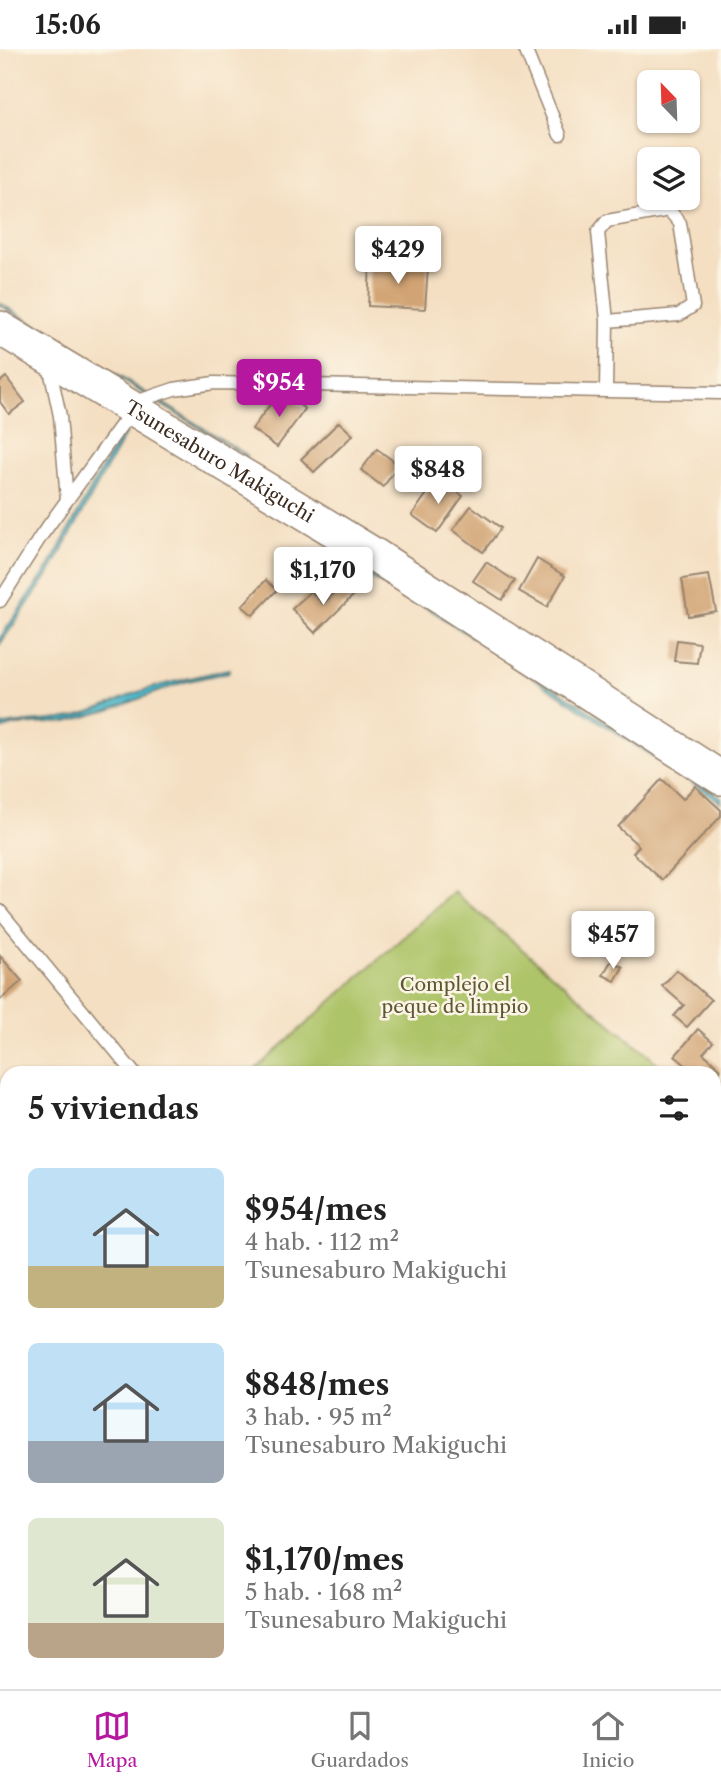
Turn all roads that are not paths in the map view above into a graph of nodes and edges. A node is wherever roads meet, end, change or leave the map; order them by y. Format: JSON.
{"nodes":[{"id":1,"x":525,"y":49,"type":"edge"},
{"id":2,"x":560,"y":135,"type":"dead end"},
{"id":3,"x":607,"y":321,"type":"junction"},
{"id":4,"x":0,"y":328,"type":"edge"},
{"id":5,"x":47,"y":358,"type":"junction"},
{"id":6,"x":606,"y":391,"type":"junction"},
{"id":7,"x":721,"y":393,"type":"edge"},
{"id":8,"x":131,"y":406,"type":"junction"},
{"id":9,"x":67,"y":500,"type":"junction"},
{"id":10,"x":0,"y":601,"type":"edge"},
{"id":11,"x":721,"y":778,"type":"edge"},
{"id":12,"x":0,"y":911,"type":"edge"},
{"id":13,"x":128,"y":1066,"type":"edge"}],
"edges":[{"from":1,"to":2,"type":"lane"},
{"from":3,"to":3,"type":"lane"},
{"from":3,"to":6,"type":"lane"},
{"from":4,"to":5,"type":"street","name":"Tsunesaburo Makiguchi"},
{"from":5,"to":8,"type":"street","name":"Tsunesaburo Makiguchi"},
{"from":5,"to":9,"type":"lane"},
{"from":6,"to":7,"type":"lane"},
{"from":6,"to":8,"type":"lane"},
{"from":8,"to":9,"type":"lane"},
{"from":8,"to":11,"type":"street","name":"Tsunesaburo Makiguchi"},
{"from":9,"to":10,"type":"lane"},
{"from":12,"to":13,"type":"lane"}]}
